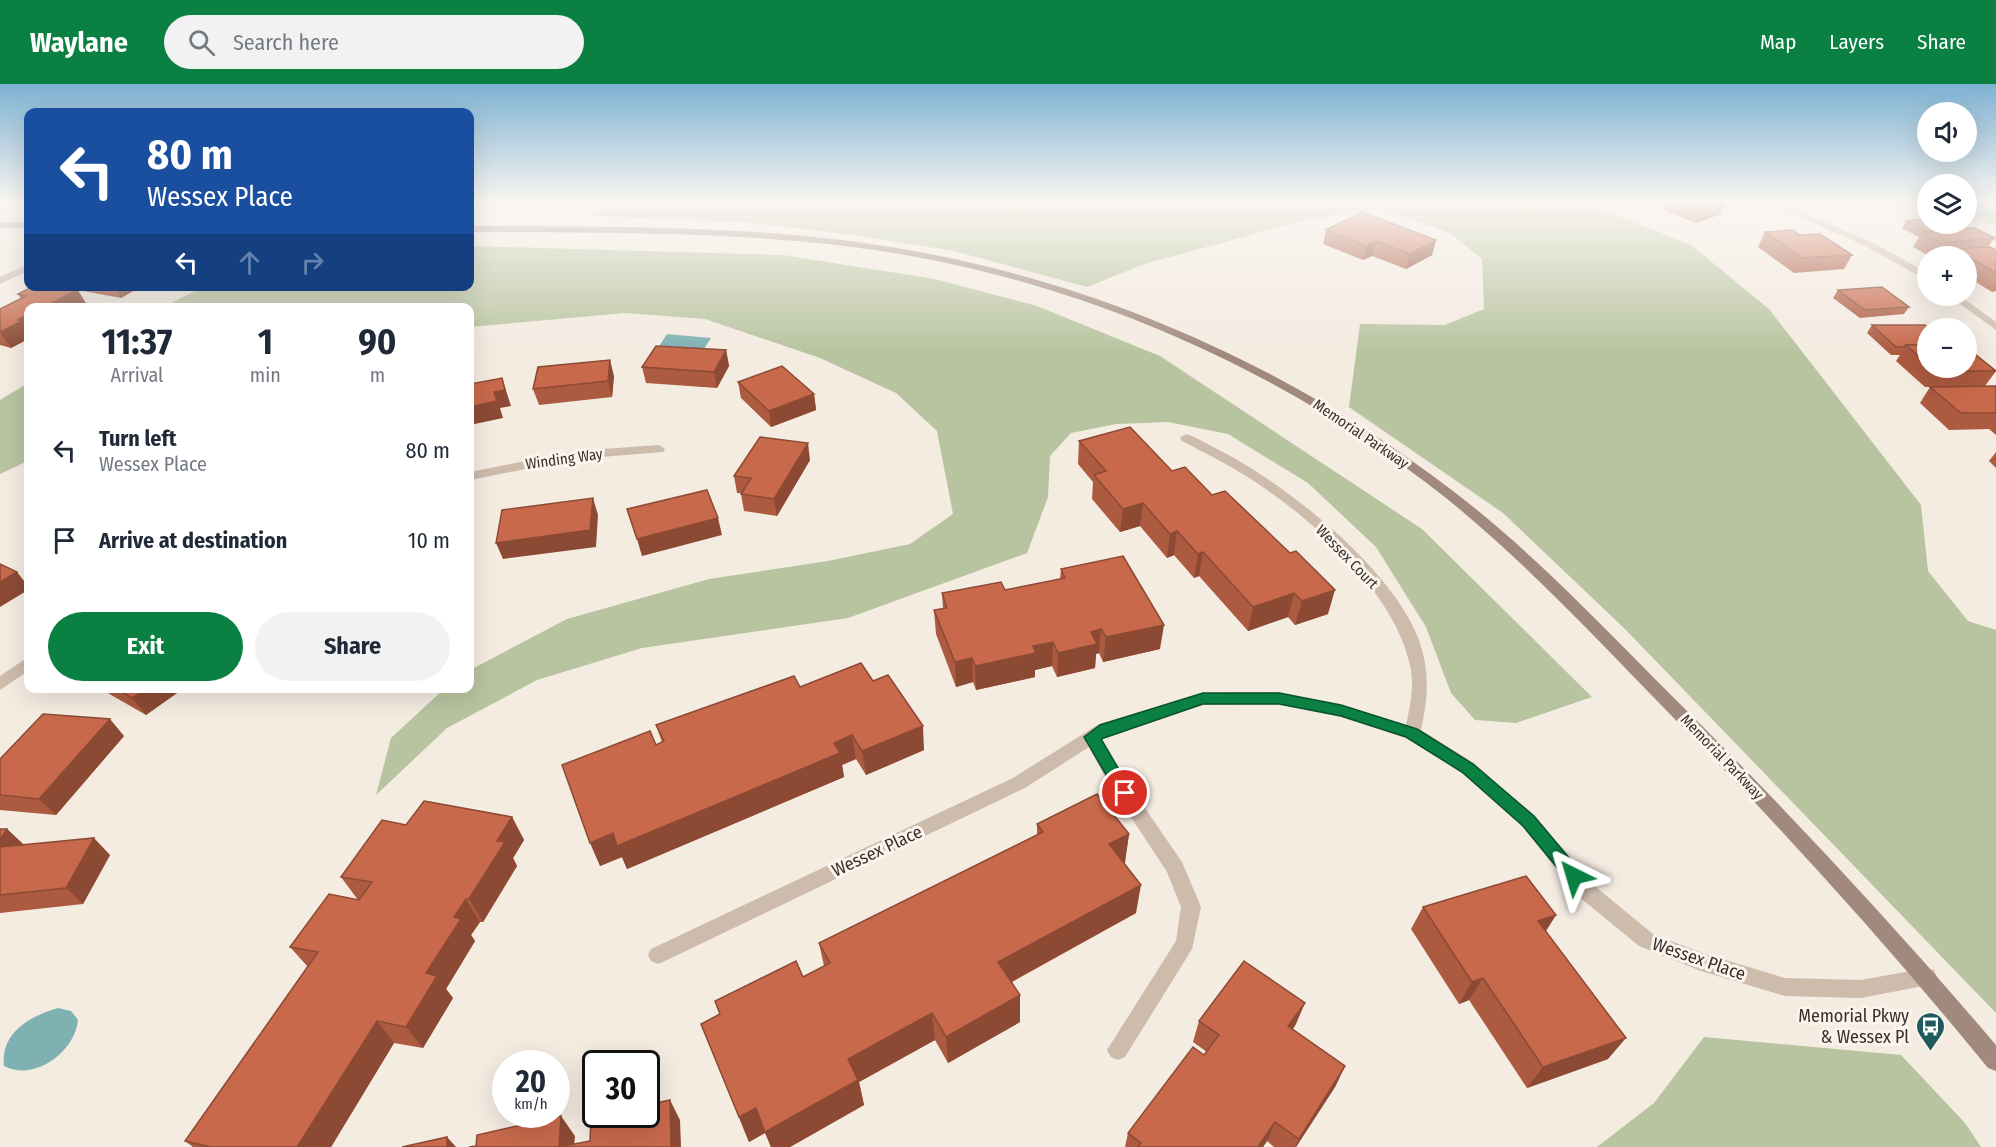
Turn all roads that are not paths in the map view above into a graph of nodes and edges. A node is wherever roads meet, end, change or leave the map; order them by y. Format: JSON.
{"nodes":[{"id":1,"x":903,"y":253,"type":"edge"},
{"id":2,"x":1883,"y":253,"type":"edge"},
{"id":3,"x":24,"y":269,"type":"edge"},
{"id":4,"x":1917,"y":272,"type":"edge"},
{"id":5,"x":0,"y":281,"type":"edge"},
{"id":6,"x":1968,"y":306,"type":"edge"},
{"id":7,"x":1996,"y":327,"type":"edge"},
{"id":8,"x":1186,"y":438,"type":"dead end"},
{"id":9,"x":659,"y":449,"type":"dead end"},
{"id":10,"x":474,"y":475,"type":"edge"},
{"id":11,"x":24,"y":666,"type":"edge"},
{"id":12,"x":0,"y":684,"type":"edge"},
{"id":13,"x":1412,"y":733,"type":"junction"},
{"id":14,"x":1092,"y":737,"type":"junction"},
{"id":15,"x":658,"y":955,"type":"dead end"},
{"id":16,"x":1926,"y":976,"type":"junction"},
{"id":17,"x":1118,"y":1050,"type":"dead end"},
{"id":18,"x":1996,"y":1061,"type":"edge"}],
"edges":[{"from":1,"to":16,"type":"main road","name":"Memorial Parkway"},
{"from":2,"to":4,"type":"street"},
{"from":3,"to":5,"type":"street"},
{"from":6,"to":7,"type":"street"},
{"from":8,"to":13,"type":"street","name":"Wessex Court"},
{"from":9,"to":10,"type":"street","name":"Winding Way"},
{"from":11,"to":12,"type":"street"},
{"from":13,"to":14,"type":"street","name":"Wessex Place"},
{"from":13,"to":16,"type":"street","name":"Wessex Place"},
{"from":14,"to":15,"type":"street","name":"Wessex Place"},
{"from":14,"to":17,"type":"street"},
{"from":16,"to":18,"type":"main road","name":"Memorial Parkway"}]}
